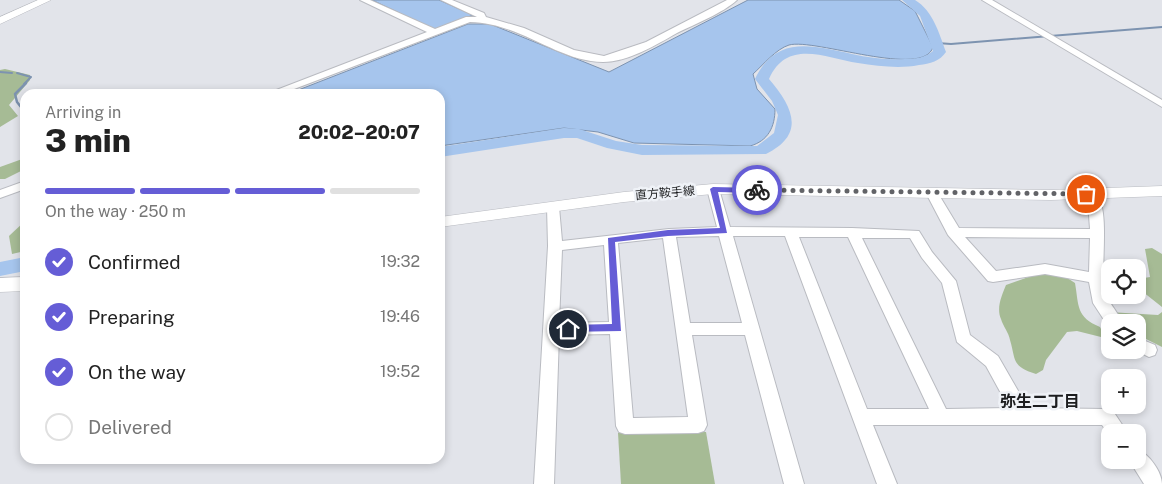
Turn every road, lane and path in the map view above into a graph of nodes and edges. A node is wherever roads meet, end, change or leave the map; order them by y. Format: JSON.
{"nodes":[{"id":1,"x":46,"y":0,"type":"edge"},
{"id":2,"x":364,"y":0,"type":"edge"},
{"id":3,"x":445,"y":0,"type":"edge"},
{"id":4,"x":733,"y":0,"type":"edge"},
{"id":5,"x":986,"y":0,"type":"edge"},
{"id":6,"x":482,"y":18,"type":"junction"},
{"id":7,"x":0,"y":21,"type":"edge"},
{"id":8,"x":434,"y":32,"type":"junction"},
{"id":9,"x":284,"y":89,"type":"edge"},
{"id":10,"x":1162,"y":104,"type":"edge"},
{"id":11,"x":20,"y":187,"type":"edge"},
{"id":12,"x":713,"y":189,"type":"junction"},
{"id":13,"x":1162,"y":191,"type":"edge"},
{"id":14,"x":932,"y":193,"type":"junction"},
{"id":15,"x":0,"y":194,"type":"edge"},
{"id":16,"x":1086,"y":194,"type":"junction"},
{"id":17,"x":553,"y":207,"type":"junction"},
{"id":18,"x":445,"y":221,"type":"edge"},
{"id":19,"x":724,"y":231,"type":"junction"},
{"id":20,"x":790,"y":231,"type":"junction"},
{"id":21,"x":852,"y":232,"type":"junction"},
{"id":22,"x":953,"y":232,"type":"junction"},
{"id":23,"x":668,"y":233,"type":"junction"},
{"id":24,"x":1097,"y":234,"type":"junction"},
{"id":25,"x":611,"y":240,"type":"junction"},
{"id":26,"x":555,"y":246,"type":"junction"},
{"id":27,"x":1095,"y":278,"type":"junction"},
{"id":28,"x":20,"y":284,"type":"edge"},
{"id":29,"x":0,"y":285,"type":"edge"},
{"id":30,"x":1106,"y":314,"type":"edge"},
{"id":31,"x":617,"y":328,"type":"junction"},
{"id":32,"x":551,"y":329,"type":"junction"},
{"id":33,"x":683,"y":329,"type":"junction"},
{"id":34,"x":753,"y":329,"type":"junction"},
{"id":35,"x":941,"y":416,"type":"junction"},
{"id":36,"x":1023,"y":416,"type":"junction"},
{"id":37,"x":861,"y":417,"type":"junction"},
{"id":38,"x":1112,"y":424,"type":"edge"},
{"id":39,"x":1145,"y":469,"type":"edge"},
{"id":40,"x":544,"y":484,"type":"edge"},
{"id":41,"x":794,"y":484,"type":"edge"},
{"id":42,"x":887,"y":484,"type":"edge"},
{"id":43,"x":1155,"y":484,"type":"edge"}],
"edges":[{"from":1,"to":7,"type":"main road"},
{"from":2,"to":8,"type":"street"},
{"from":3,"to":6,"type":"street"},
{"from":4,"to":6,"type":"street"},
{"from":5,"to":10,"type":"street"},
{"from":6,"to":8,"type":"street"},
{"from":8,"to":9,"type":"street"},
{"from":11,"to":15,"type":"street"},
{"from":12,"to":14,"type":"main road","name":"直方鞍手線"},
{"from":12,"to":17,"type":"main road","name":"直方鞍手線"},
{"from":12,"to":19,"type":"street"},
{"from":13,"to":16,"type":"main road","name":"直方鞍手線"},
{"from":14,"to":16,"type":"main road","name":"直方鞍手線"},
{"from":14,"to":22,"type":"street"},
{"from":16,"to":24,"type":"street"},
{"from":17,"to":18,"type":"main road","name":"直方鞍手線"},
{"from":17,"to":26,"type":"street"},
{"from":19,"to":20,"type":"street"},
{"from":19,"to":23,"type":"street"},
{"from":19,"to":34,"type":"street"},
{"from":20,"to":21,"type":"street"},
{"from":20,"to":37,"type":"street"},
{"from":21,"to":35,"type":"street"},
{"from":21,"to":36,"type":"street"},
{"from":22,"to":24,"type":"street"},
{"from":22,"to":27,"type":"street"},
{"from":23,"to":25,"type":"street"},
{"from":23,"to":33,"type":"street"},
{"from":24,"to":27,"type":"street"},
{"from":25,"to":26,"type":"street"},
{"from":25,"to":31,"type":"street"},
{"from":26,"to":32,"type":"street"},
{"from":27,"to":30,"type":"street"},
{"from":28,"to":29,"type":"main road"},
{"from":31,"to":32,"type":"street"},
{"from":31,"to":33,"type":"street"},
{"from":32,"to":40,"type":"street"},
{"from":33,"to":34,"type":"street"},
{"from":34,"to":41,"type":"street"},
{"from":35,"to":36,"type":"street"},
{"from":35,"to":37,"type":"street"},
{"from":36,"to":38,"type":"street"},
{"from":37,"to":42,"type":"street"},
{"from":39,"to":43,"type":"street"}]}
